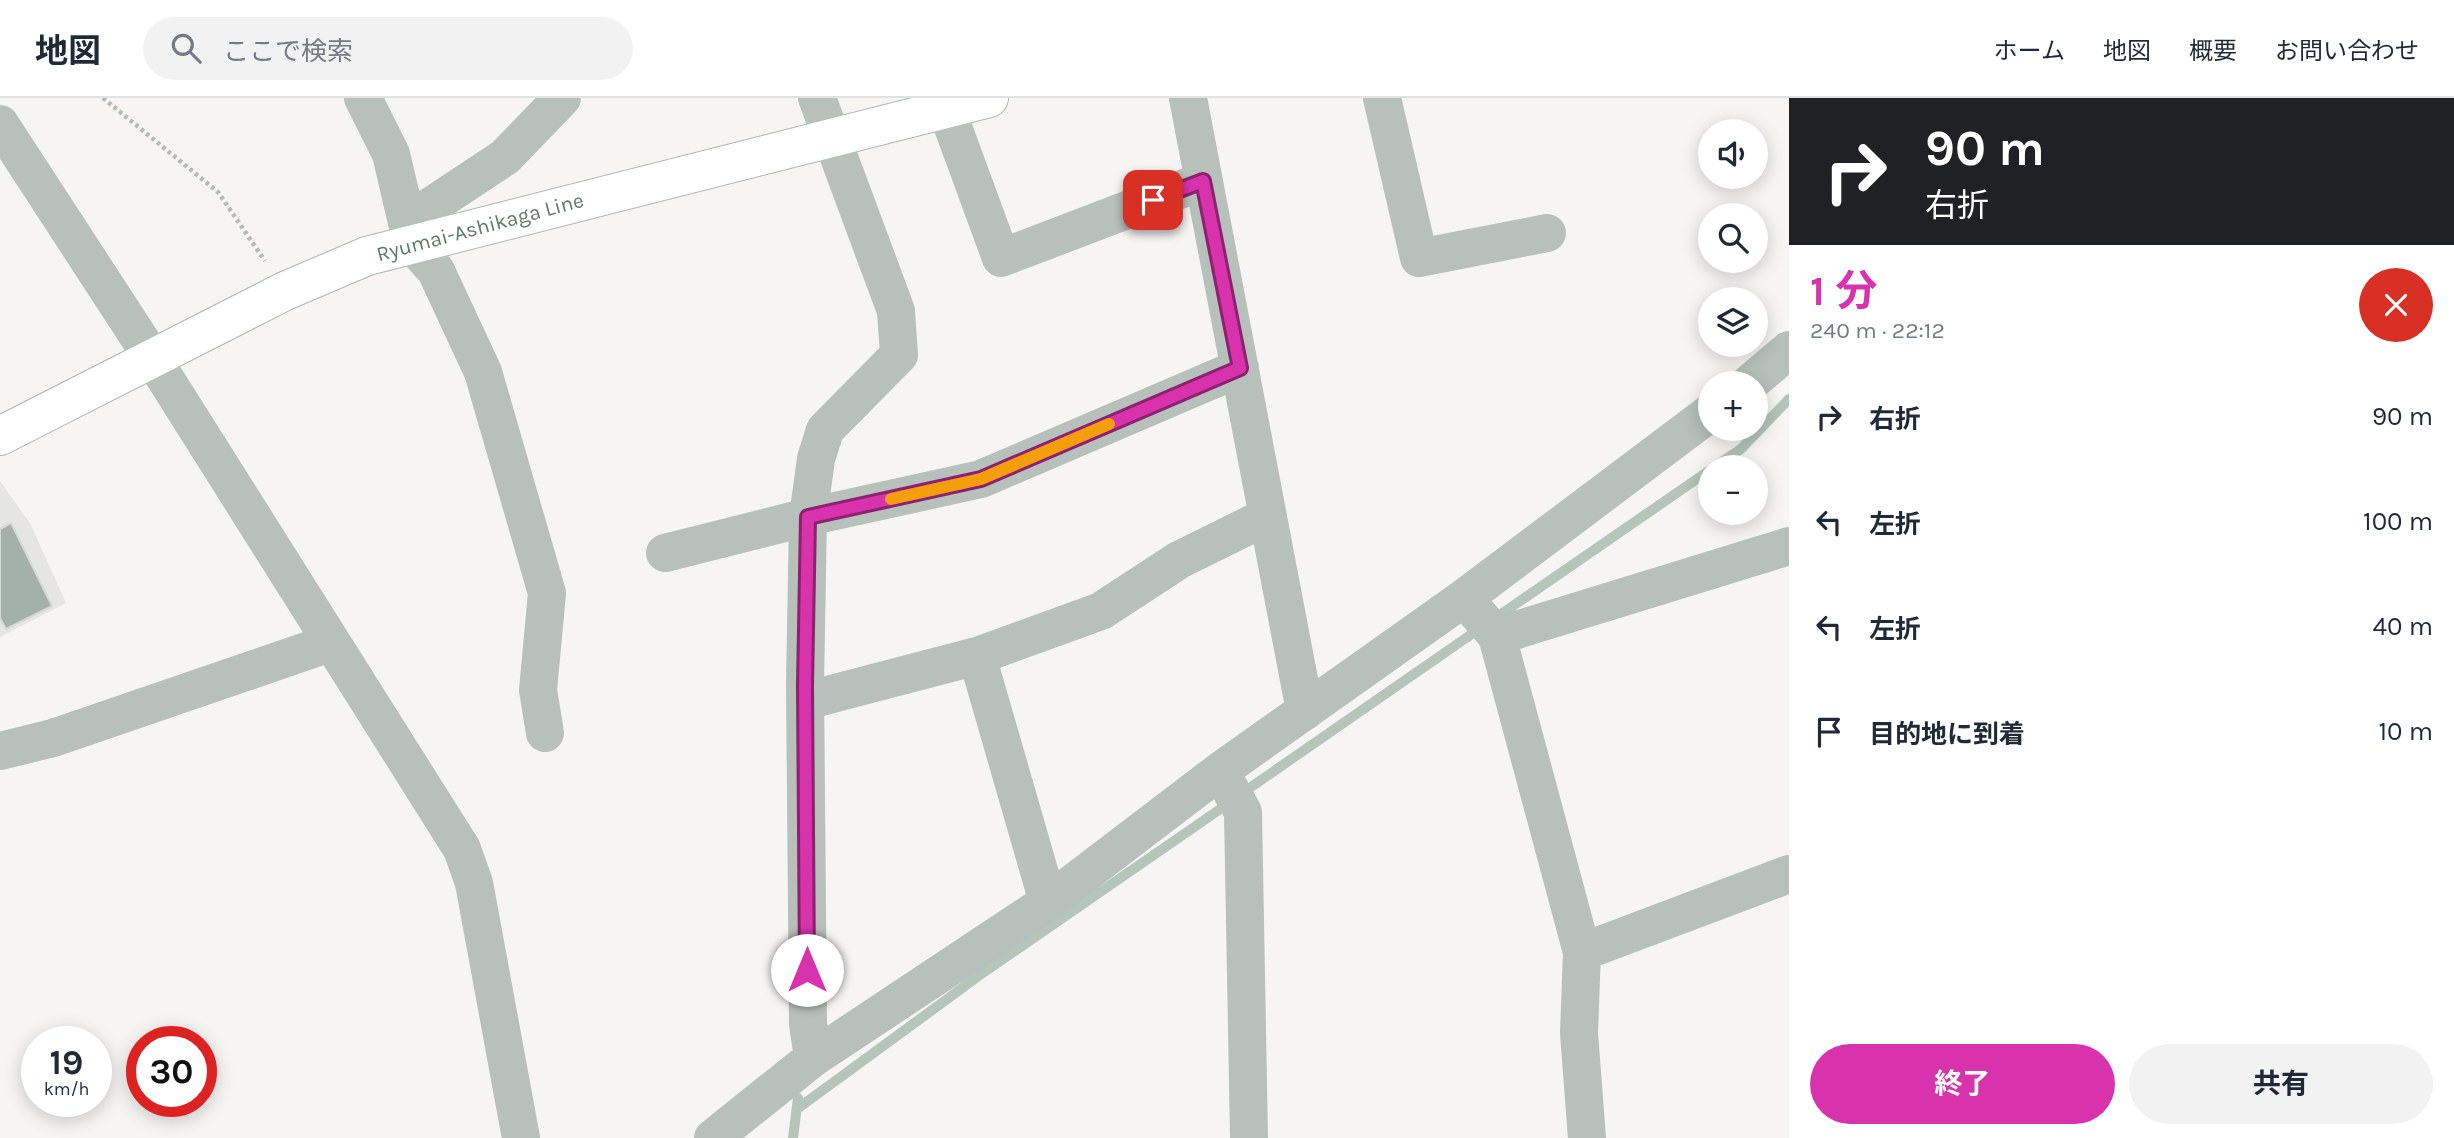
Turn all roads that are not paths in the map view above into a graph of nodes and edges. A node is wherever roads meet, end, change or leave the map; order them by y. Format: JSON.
{"nodes":[{"id":1,"x":363,"y":98,"type":"edge"},
{"id":2,"x":562,"y":98,"type":"edge"},
{"id":3,"x":817,"y":98,"type":"edge"},
{"id":4,"x":989,"y":98,"type":"edge"},
{"id":5,"x":1188,"y":98,"type":"edge"},
{"id":6,"x":1382,"y":98,"type":"edge"},
{"id":7,"x":946,"y":108,"type":"junction"},
{"id":8,"x":0,"y":124,"type":"edge"},
{"id":9,"x":833,"y":136,"type":"junction"},
{"id":10,"x":1203,"y":181,"type":"junction"},
{"id":11,"x":1547,"y":233,"type":"dead end"},
{"id":12,"x":412,"y":244,"type":"junction"},
{"id":13,"x":1789,"y":351,"type":"edge"},
{"id":14,"x":153,"y":359,"type":"junction"},
{"id":15,"x":1240,"y":368,"type":"junction"},
{"id":16,"x":1765,"y":371,"type":"edge"},
{"id":17,"x":1698,"y":422,"type":"edge"},
{"id":18,"x":0,"y":436,"type":"edge"},
{"id":19,"x":1268,"y":516,"type":"junction"},
{"id":20,"x":808,"y":517,"type":"junction"},
{"id":21,"x":1789,"y":546,"type":"edge"},
{"id":22,"x":665,"y":553,"type":"dead end"},
{"id":23,"x":1464,"y":598,"type":"junction"},
{"id":24,"x":1497,"y":636,"type":"junction"},
{"id":25,"x":330,"y":643,"type":"junction"},
{"id":26,"x":977,"y":656,"type":"junction"},
{"id":27,"x":805,"y":701,"type":"junction"},
{"id":28,"x":1306,"y":711,"type":"junction"},
{"id":29,"x":545,"y":733,"type":"dead end"},
{"id":30,"x":0,"y":751,"type":"edge"},
{"id":31,"x":1220,"y":771,"type":"junction"},
{"id":32,"x":1788,"y":876,"type":"edge"},
{"id":33,"x":1048,"y":902,"type":"junction"},
{"id":34,"x":1582,"y":952,"type":"junction"},
{"id":35,"x":813,"y":1058,"type":"junction"},
{"id":36,"x":521,"y":1138,"type":"edge"},
{"id":37,"x":713,"y":1138,"type":"edge"},
{"id":38,"x":1249,"y":1138,"type":"edge"},
{"id":39,"x":1587,"y":1138,"type":"edge"}],
"edges":[{"from":1,"to":12,"type":"street"},
{"from":2,"to":12,"type":"street"},
{"from":3,"to":9,"type":"street"},
{"from":4,"to":7,"type":"main road","name":"Ryumai-Ashikaga Line"},
{"from":5,"to":10,"type":"street"},
{"from":6,"to":11,"type":"street"},
{"from":7,"to":9,"type":"main road","name":"Ryumai-Ashikaga Line"},
{"from":7,"to":10,"type":"street"},
{"from":8,"to":14,"type":"street"},
{"from":9,"to":12,"type":"main road","name":"Ryumai-Ashikaga Line"},
{"from":9,"to":20,"type":"street"},
{"from":10,"to":15,"type":"street"},
{"from":12,"to":14,"type":"main road","name":"Ryumai-Ashikaga Line"},
{"from":12,"to":29,"type":"street"},
{"from":13,"to":16,"type":"street"},
{"from":14,"to":18,"type":"main road","name":"Ryumai-Ashikaga Line"},
{"from":14,"to":25,"type":"street"},
{"from":15,"to":19,"type":"street"},
{"from":15,"to":20,"type":"street"},
{"from":17,"to":23,"type":"street"},
{"from":19,"to":26,"type":"street"},
{"from":19,"to":28,"type":"street"},
{"from":20,"to":22,"type":"street"},
{"from":20,"to":27,"type":"street"},
{"from":21,"to":24,"type":"street"},
{"from":23,"to":24,"type":"street"},
{"from":23,"to":28,"type":"street"},
{"from":24,"to":34,"type":"street"},
{"from":25,"to":30,"type":"street"},
{"from":25,"to":36,"type":"street"},
{"from":26,"to":27,"type":"street"},
{"from":26,"to":33,"type":"street"},
{"from":27,"to":35,"type":"street"},
{"from":28,"to":31,"type":"street"},
{"from":31,"to":33,"type":"street"},
{"from":31,"to":38,"type":"street"},
{"from":32,"to":34,"type":"street"},
{"from":33,"to":35,"type":"street"},
{"from":34,"to":39,"type":"street"},
{"from":35,"to":37,"type":"street"}]}
